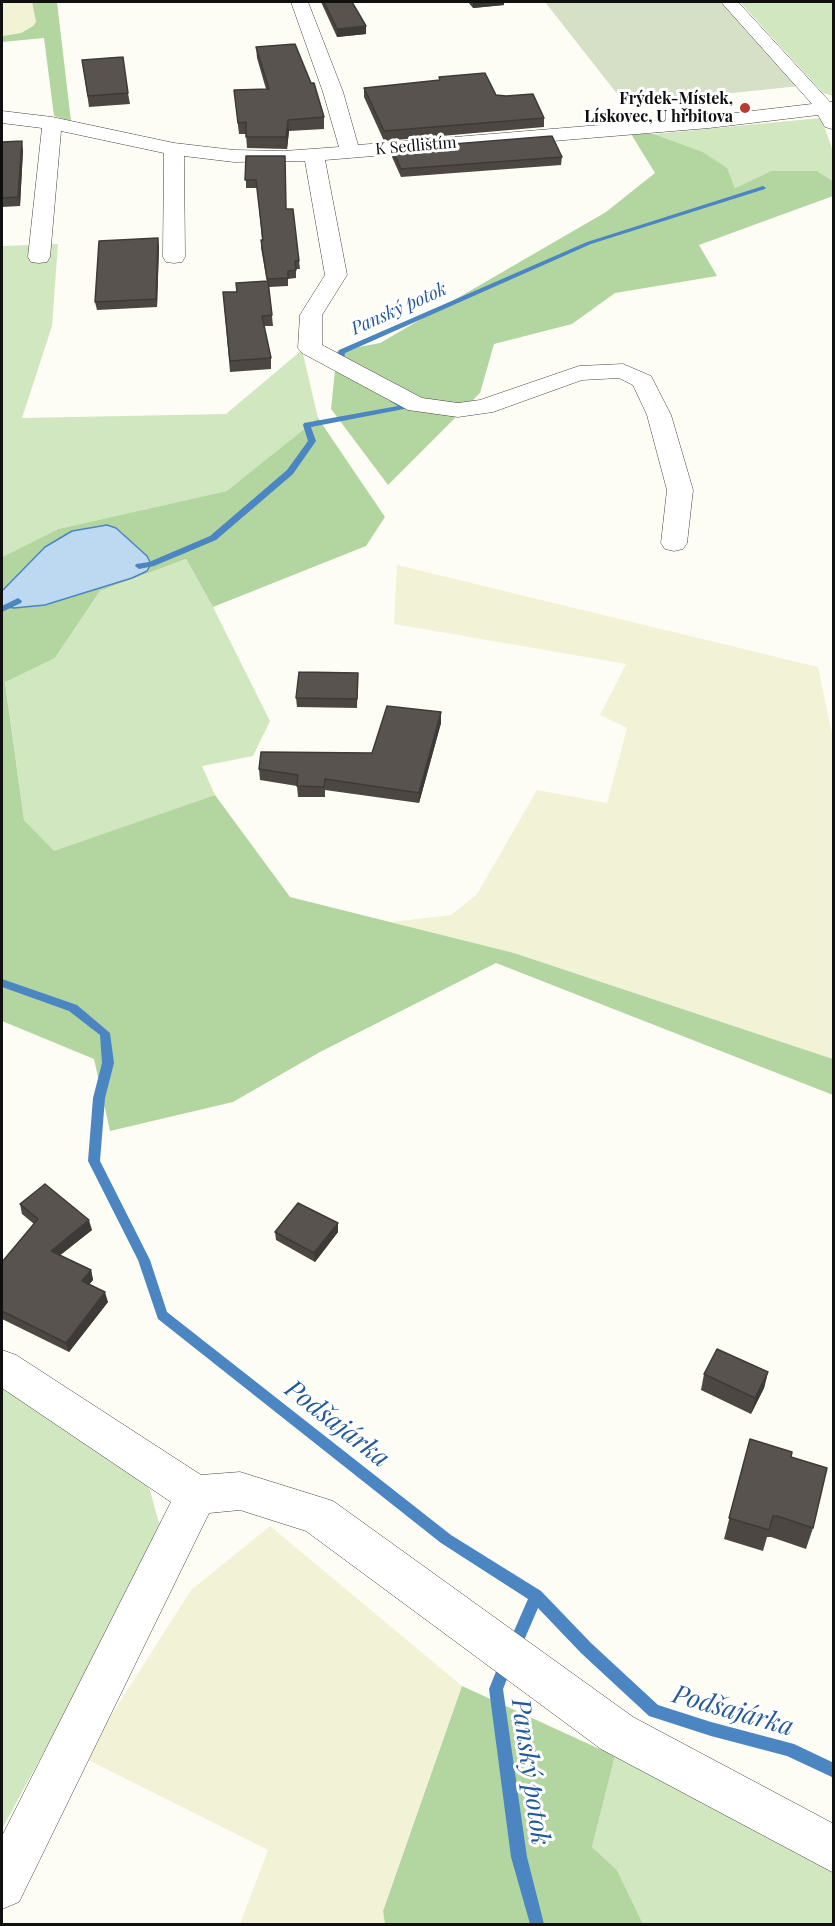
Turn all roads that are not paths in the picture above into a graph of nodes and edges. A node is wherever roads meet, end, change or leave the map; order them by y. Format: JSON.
{"nodes":[{"id":1,"x":298,"y":2,"type":"edge"},
{"id":2,"x":729,"y":2,"type":"edge"},
{"id":3,"x":829,"y":108,"type":"edge"},
{"id":4,"x":2,"y":117,"type":"edge"},
{"id":5,"x":52,"y":123,"type":"junction"},
{"id":6,"x":834,"y":127,"type":"edge"},
{"id":7,"x":174,"y":149,"type":"junction"},
{"id":8,"x":350,"y":152,"type":"junction"},
{"id":9,"x":314,"y":155,"type":"junction"},
{"id":10,"x":39,"y":257,"type":"dead end"},
{"id":11,"x":174,"y":257,"type":"dead end"},
{"id":12,"x":674,"y":543,"type":"dead end"},
{"id":13,"x":2,"y":1367,"type":"edge"},
{"id":14,"x":196,"y":1495,"type":"junction"},
{"id":15,"x":834,"y":1850,"type":"edge"},
{"id":16,"x":2,"y":1885,"type":"edge"}],
"edges":[{"from":1,"to":8,"type":"street"},
{"from":2,"to":3,"type":"street"},
{"from":3,"to":6,"type":"street"},
{"from":3,"to":8,"type":"street","name":"K Sedlištím"},
{"from":4,"to":5,"type":"street","name":"K Sedlištím"},
{"from":5,"to":7,"type":"street","name":"K Sedlištím"},
{"from":5,"to":10,"type":"street"},
{"from":7,"to":9,"type":"street","name":"K Sedlištím"},
{"from":7,"to":11,"type":"street"},
{"from":8,"to":9,"type":"street","name":"K Sedlištím"},
{"from":9,"to":12,"type":"street"},
{"from":13,"to":14,"type":"street"},
{"from":14,"to":15,"type":"street"},
{"from":14,"to":16,"type":"street"}]}
